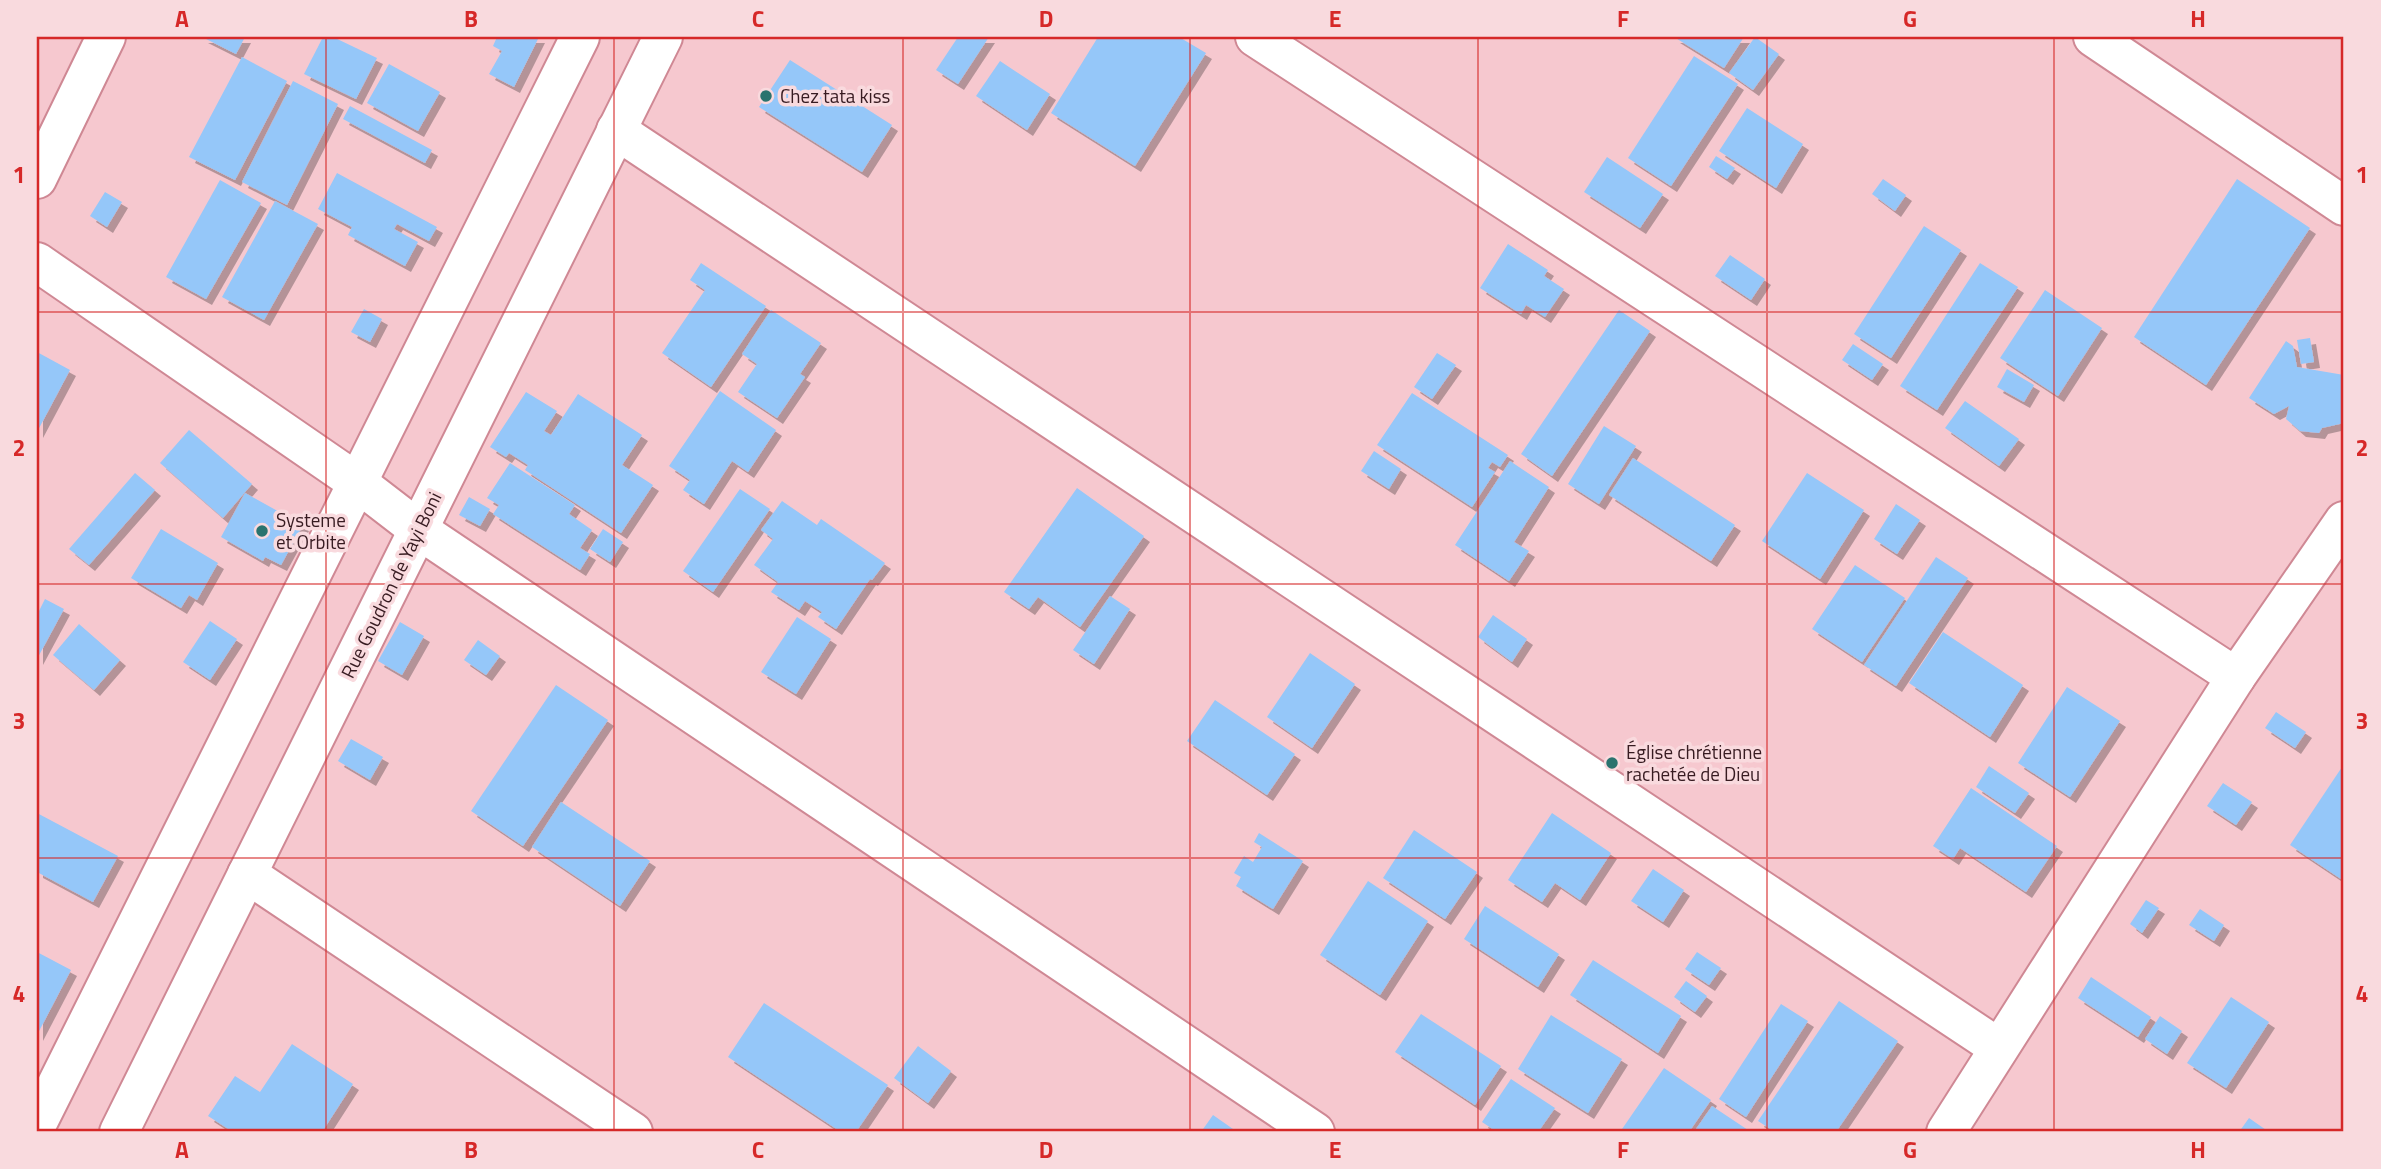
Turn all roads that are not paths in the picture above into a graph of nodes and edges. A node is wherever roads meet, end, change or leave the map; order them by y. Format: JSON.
{"nodes":[{"id":1,"x":106,"y":37,"type":"edge"},
{"id":2,"x":580,"y":37,"type":"edge"},
{"id":3,"x":663,"y":37,"type":"edge"},
{"id":4,"x":1255,"y":37,"type":"edge"},
{"id":5,"x":2093,"y":37,"type":"edge"},
{"id":6,"x":616,"y":130,"type":"junction"},
{"id":7,"x":37,"y":179,"type":"edge"},
{"id":8,"x":2344,"y":206,"type":"edge"},
{"id":9,"x":37,"y":262,"type":"edge"},
{"id":10,"x":358,"y":483,"type":"junction"},
{"id":11,"x":2344,"y":521,"type":"edge"},
{"id":12,"x":419,"y":530,"type":"junction"},
{"id":13,"x":2236,"y":677,"type":"junction"},
{"id":14,"x":247,"y":874,"type":"junction"},
{"id":15,"x":1999,"y":1048,"type":"junction"},
{"id":16,"x":37,"y":1124,"type":"edge"},
{"id":17,"x":120,"y":1132,"type":"edge"},
{"id":18,"x":633,"y":1132,"type":"edge"},
{"id":19,"x":1315,"y":1132,"type":"edge"},
{"id":20,"x":1947,"y":1132,"type":"edge"}],
"edges":[{"from":1,"to":7,"type":"street"},
{"from":2,"to":10,"type":"street"},
{"from":3,"to":6,"type":"street","name":"Rue Goudron de Yayi Boni"},
{"from":4,"to":13,"type":"street"},
{"from":5,"to":8,"type":"street"},
{"from":6,"to":12,"type":"street","name":"Rue Goudron de Yayi Boni"},
{"from":6,"to":15,"type":"street"},
{"from":9,"to":10,"type":"street"},
{"from":10,"to":12,"type":"street"},
{"from":10,"to":16,"type":"street"},
{"from":11,"to":13,"type":"street"},
{"from":12,"to":14,"type":"street","name":"Rue Goudron de Yayi Boni"},
{"from":12,"to":19,"type":"street"},
{"from":13,"to":15,"type":"street"},
{"from":14,"to":17,"type":"street","name":"Rue Goudron de Yayi Boni"},
{"from":14,"to":18,"type":"street"},
{"from":15,"to":20,"type":"street"}]}
